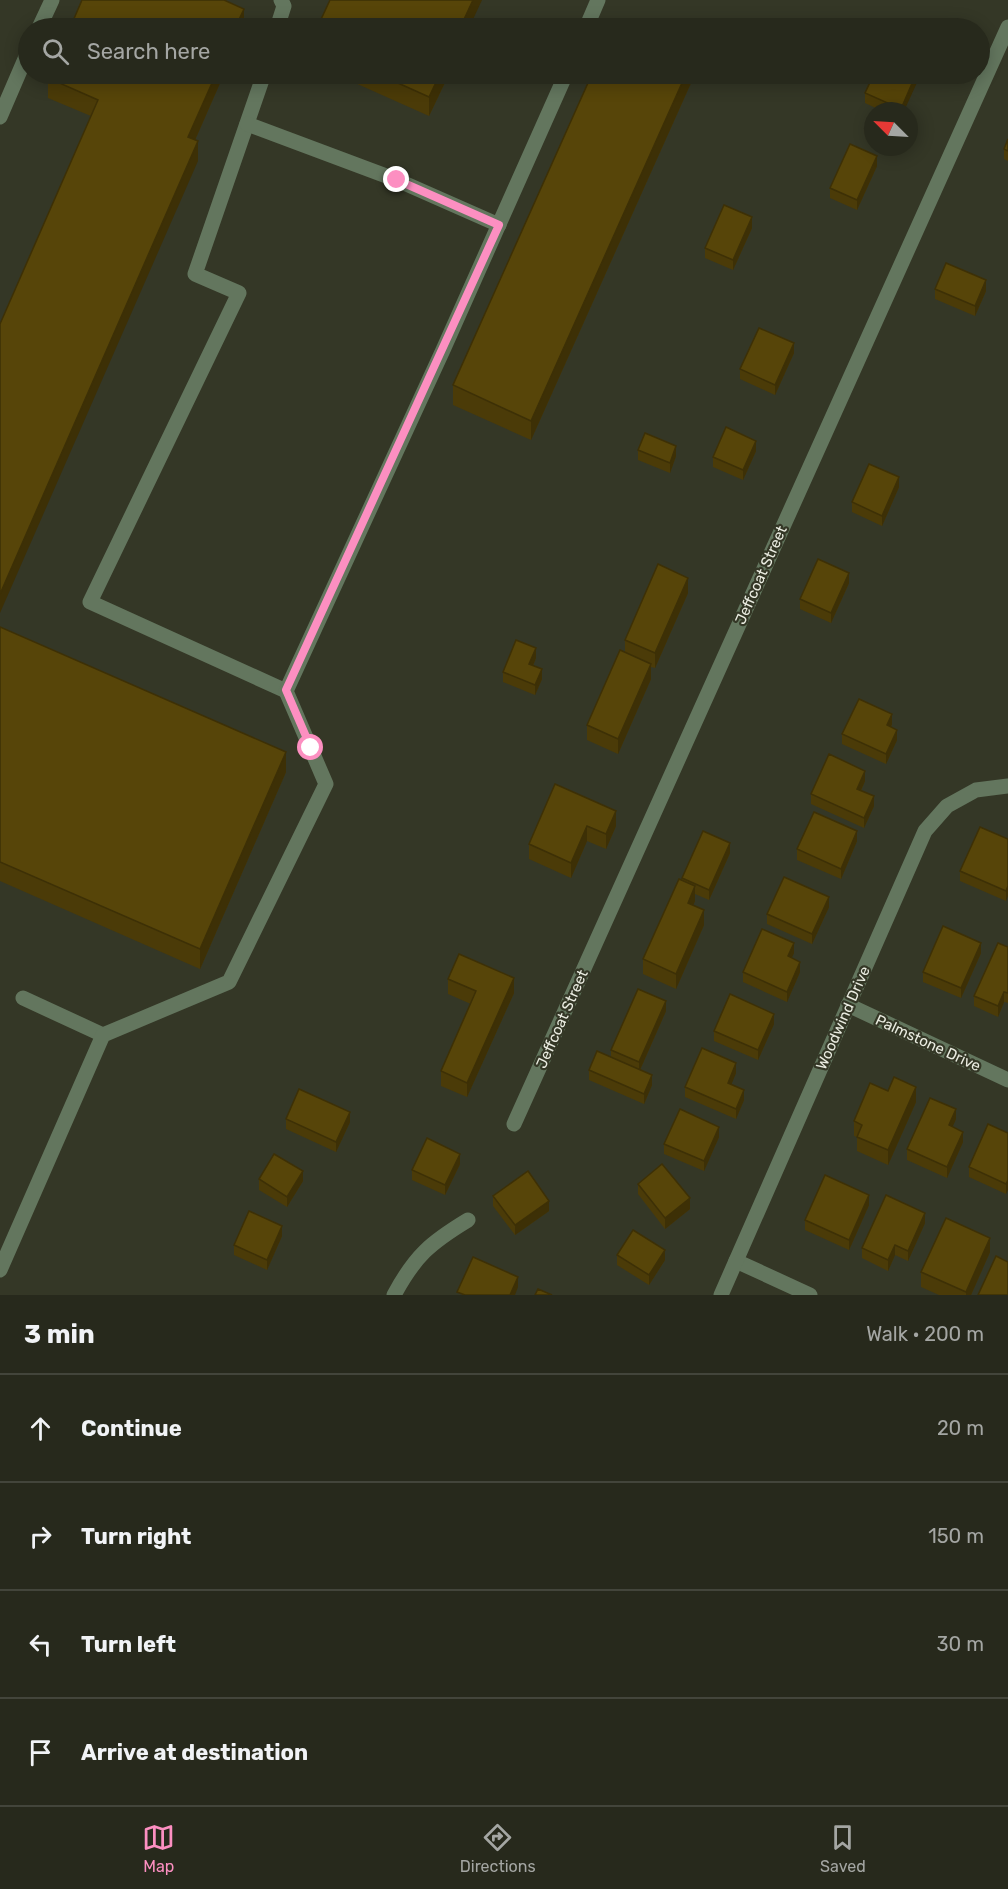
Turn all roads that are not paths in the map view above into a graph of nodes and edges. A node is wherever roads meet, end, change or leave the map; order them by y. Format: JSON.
{"nodes":[{"id":1,"x":52,"y":0,"type":"edge"},
{"id":2,"x":282,"y":0,"type":"edge"},
{"id":3,"x":598,"y":0,"type":"edge"},
{"id":4,"x":44,"y":18,"type":"edge"},
{"id":5,"x":280,"y":18,"type":"edge"},
{"id":6,"x":590,"y":18,"type":"edge"},
{"id":7,"x":1008,"y":27,"type":"edge"},
{"id":8,"x":990,"y":67,"type":"edge"},
{"id":9,"x":18,"y":75,"type":"edge"},
{"id":10,"x":261,"y":84,"type":"edge"},
{"id":11,"x":562,"y":84,"type":"edge"},
{"id":12,"x":982,"y":84,"type":"edge"},
{"id":13,"x":0,"y":117,"type":"edge"},
{"id":14,"x":248,"y":124,"type":"junction"},
{"id":15,"x":499,"y":225,"type":"junction"},
{"id":16,"x":286,"y":690,"type":"junction"},
{"id":17,"x":1008,"y":786,"type":"edge"},
{"id":18,"x":23,"y":998,"type":"dead end"},
{"id":19,"x":848,"y":1005,"type":"junction"},
{"id":20,"x":104,"y":1035,"type":"junction"},
{"id":21,"x":1008,"y":1080,"type":"edge"},
{"id":22,"x":514,"y":1124,"type":"dead end"},
{"id":23,"x":468,"y":1220,"type":"dead end"},
{"id":24,"x":736,"y":1261,"type":"junction"},
{"id":25,"x":0,"y":1270,"type":"edge"},
{"id":26,"x":394,"y":1295,"type":"edge"},
{"id":27,"x":721,"y":1295,"type":"edge"},
{"id":28,"x":810,"y":1295,"type":"edge"}],
"edges":[{"from":1,"to":4,"type":"street"},
{"from":2,"to":5,"type":"street"},
{"from":3,"to":6,"type":"street"},
{"from":7,"to":8,"type":"street","name":"Jeffcoat Street"},
{"from":9,"to":13,"type":"street"},
{"from":10,"to":14,"type":"street"},
{"from":11,"to":15,"type":"street"},
{"from":12,"to":22,"type":"street","name":"Jeffcoat Street"},
{"from":14,"to":15,"type":"street"},
{"from":14,"to":16,"type":"street"},
{"from":15,"to":16,"type":"street"},
{"from":16,"to":20,"type":"street"},
{"from":17,"to":19,"type":"street","name":"Woodwind Drive"},
{"from":18,"to":20,"type":"street"},
{"from":19,"to":21,"type":"street","name":"Palmstone Drive"},
{"from":19,"to":24,"type":"street","name":"Woodwind Drive"},
{"from":20,"to":25,"type":"street"},
{"from":23,"to":26,"type":"street"},
{"from":24,"to":27,"type":"street","name":"Woodwind Drive"},
{"from":24,"to":28,"type":"street"}]}
